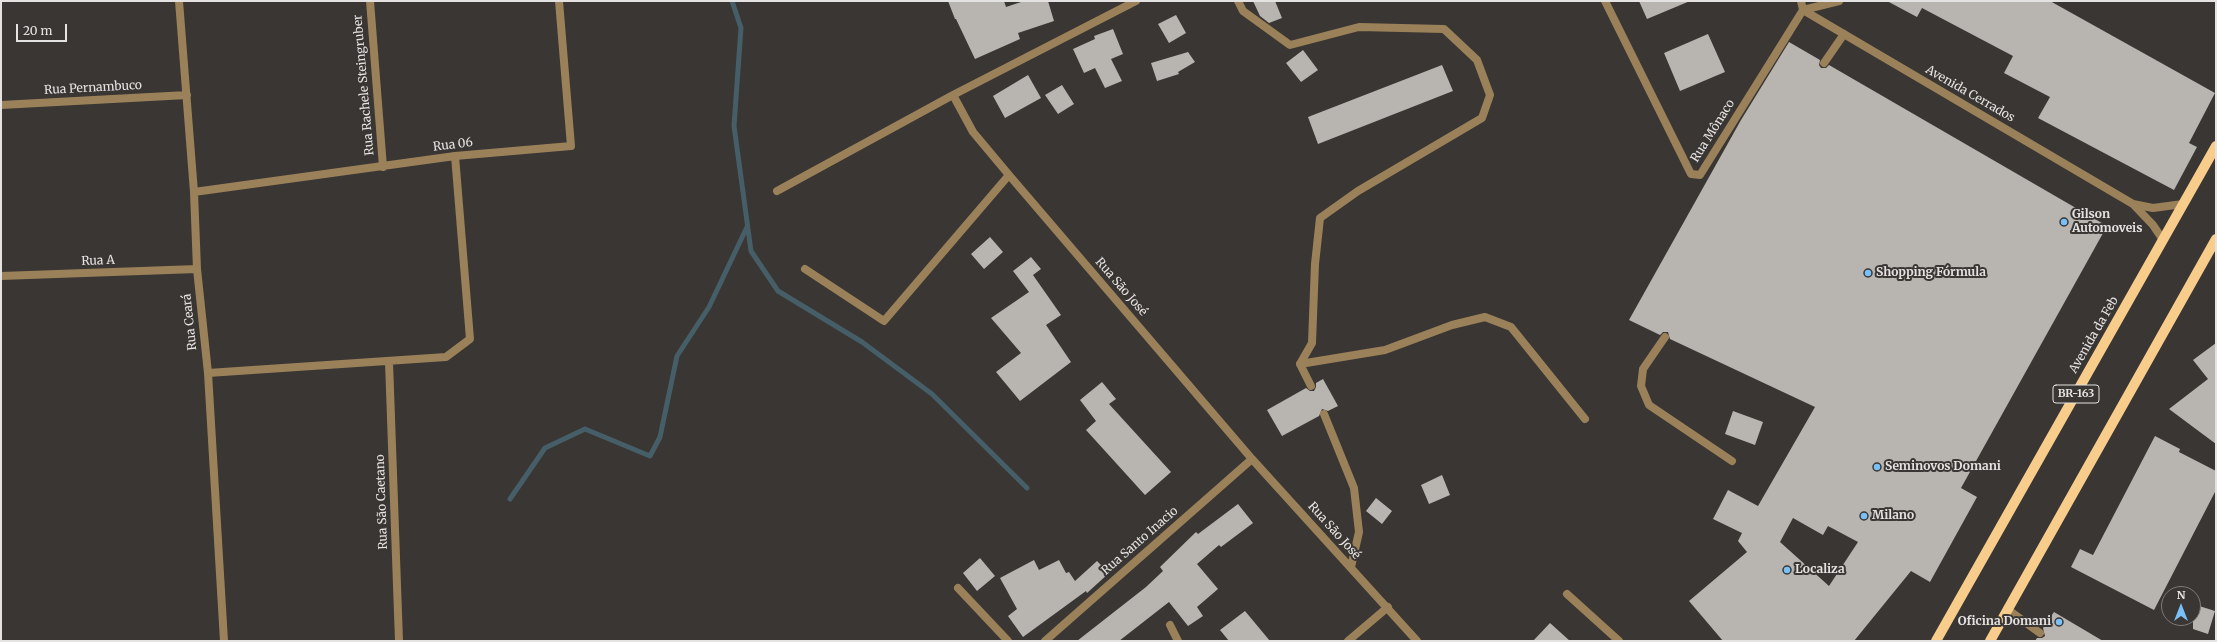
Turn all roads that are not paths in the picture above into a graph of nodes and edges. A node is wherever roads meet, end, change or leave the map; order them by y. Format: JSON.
{"nodes":[{"id":1,"x":179,"y":1,"type":"edge"},
{"id":2,"x":370,"y":1,"type":"edge"},
{"id":3,"x":559,"y":1,"type":"edge"},
{"id":4,"x":1136,"y":1,"type":"edge"},
{"id":5,"x":1238,"y":1,"type":"edge"},
{"id":6,"x":1605,"y":1,"type":"edge"},
{"id":7,"x":1801,"y":1,"type":"edge"},
{"id":8,"x":1839,"y":1,"type":"edge"},
{"id":9,"x":1803,"y":10,"type":"junction"},
{"id":10,"x":1844,"y":34,"type":"junction"},
{"id":11,"x":1824,"y":62,"type":"dead end"},
{"id":12,"x":187,"y":95,"type":"junction"},
{"id":13,"x":954,"y":95,"type":"junction"},
{"id":14,"x":1,"y":105,"type":"edge"},
{"id":15,"x":2216,"y":146,"type":"edge"},
{"id":16,"x":455,"y":156,"type":"junction"},
{"id":17,"x":383,"y":167,"type":"junction"},
{"id":18,"x":1009,"y":175,"type":"junction"},
{"id":19,"x":777,"y":191,"type":"dead end"},
{"id":20,"x":194,"y":192,"type":"junction"},
{"id":21,"x":2133,"y":204,"type":"junction"},
{"id":22,"x":2183,"y":204,"type":"junction"},
{"id":23,"x":2216,"y":239,"type":"edge"},
{"id":24,"x":2163,"y":240,"type":"junction"},
{"id":25,"x":197,"y":269,"type":"junction"},
{"id":26,"x":805,"y":269,"type":"dead end"},
{"id":27,"x":1,"y":276,"type":"edge"},
{"id":28,"x":1665,"y":337,"type":"dead end"},
{"id":29,"x":389,"y":362,"type":"junction"},
{"id":30,"x":1300,"y":364,"type":"junction"},
{"id":31,"x":208,"y":373,"type":"junction"},
{"id":32,"x":1311,"y":386,"type":"dead end"},
{"id":33,"x":1324,"y":414,"type":"dead end"},
{"id":34,"x":1586,"y":419,"type":"dead end"},
{"id":35,"x":1252,"y":459,"type":"junction"},
{"id":36,"x":1732,"y":461,"type":"dead end"},
{"id":37,"x":1351,"y":567,"type":"junction"},
{"id":38,"x":958,"y":588,"type":"dead end"},
{"id":39,"x":1567,"y":594,"type":"dead end"},
{"id":40,"x":1388,"y":608,"type":"junction"},
{"id":41,"x":2006,"y":609,"type":"junction"},
{"id":42,"x":1170,"y":625,"type":"dead end"},
{"id":43,"x":2040,"y":633,"type":"dead end"},
{"id":44,"x":224,"y":641,"type":"edge"},
{"id":45,"x":399,"y":641,"type":"edge"},
{"id":46,"x":1008,"y":641,"type":"edge"},
{"id":47,"x":1045,"y":641,"type":"edge"},
{"id":48,"x":1178,"y":641,"type":"edge"},
{"id":49,"x":1348,"y":641,"type":"edge"},
{"id":50,"x":1417,"y":641,"type":"edge"},
{"id":51,"x":1619,"y":641,"type":"edge"},
{"id":52,"x":1936,"y":641,"type":"edge"},
{"id":53,"x":1990,"y":641,"type":"edge"}],
"edges":[{"from":1,"to":12,"type":"street","name":"Rua Ceará"},
{"from":2,"to":17,"type":"street","name":"Rua Rachele Steingruber"},
{"from":3,"to":16,"type":"street","name":"Rua 06"},
{"from":4,"to":13,"type":"street"},
{"from":5,"to":30,"type":"street"},
{"from":6,"to":9,"type":"street","name":"Rua Mônaco"},
{"from":7,"to":9,"type":"street"},
{"from":8,"to":9,"type":"street"},
{"from":9,"to":10,"type":"street","name":"Avenida Cerrados"},
{"from":10,"to":11,"type":"street"},
{"from":10,"to":21,"type":"street","name":"Avenida Cerrados"},
{"from":12,"to":14,"type":"street","name":"Rua Pernambuco"},
{"from":12,"to":20,"type":"street","name":"Rua Ceará"},
{"from":13,"to":18,"type":"street","name":"Rua São José"},
{"from":13,"to":19,"type":"street"},
{"from":15,"to":22,"type":"main road","name":"Avenida da Feb","number":"BR-163"},
{"from":16,"to":17,"type":"street","name":"Rua 06"},
{"from":16,"to":29,"type":"street"},
{"from":17,"to":20,"type":"street","name":"Rua 06"},
{"from":18,"to":26,"type":"street"},
{"from":18,"to":35,"type":"street","name":"Rua São José"},
{"from":20,"to":25,"type":"street","name":"Rua Ceará"},
{"from":21,"to":22,"type":"street"},
{"from":21,"to":24,"type":"street"},
{"from":22,"to":24,"type":"main road","name":"Avenida da Feb","number":"BR-163"},
{"from":23,"to":41,"type":"main road"},
{"from":24,"to":52,"type":"main road","name":"Avenida da Feb","number":"BR-163"},
{"from":25,"to":27,"type":"street","name":"Rua A"},
{"from":25,"to":31,"type":"street","name":"Rua Ceará"},
{"from":28,"to":36,"type":"street"},
{"from":29,"to":31,"type":"street"},
{"from":29,"to":45,"type":"street","name":"Rua São Caetano"},
{"from":30,"to":32,"type":"street"},
{"from":30,"to":34,"type":"street"},
{"from":31,"to":44,"type":"street","name":"Rua Ceará"},
{"from":33,"to":37,"type":"street"},
{"from":35,"to":37,"type":"street","name":"Rua São José"},
{"from":35,"to":47,"type":"street","name":"Rua Santo Inacio"},
{"from":37,"to":40,"type":"street","name":"Rua São José"},
{"from":38,"to":46,"type":"street"},
{"from":39,"to":51,"type":"street"},
{"from":40,"to":49,"type":"street"},
{"from":40,"to":50,"type":"street","name":"Rua São José"},
{"from":41,"to":43,"type":"street"},
{"from":41,"to":53,"type":"main road"},
{"from":42,"to":48,"type":"street"}]}
